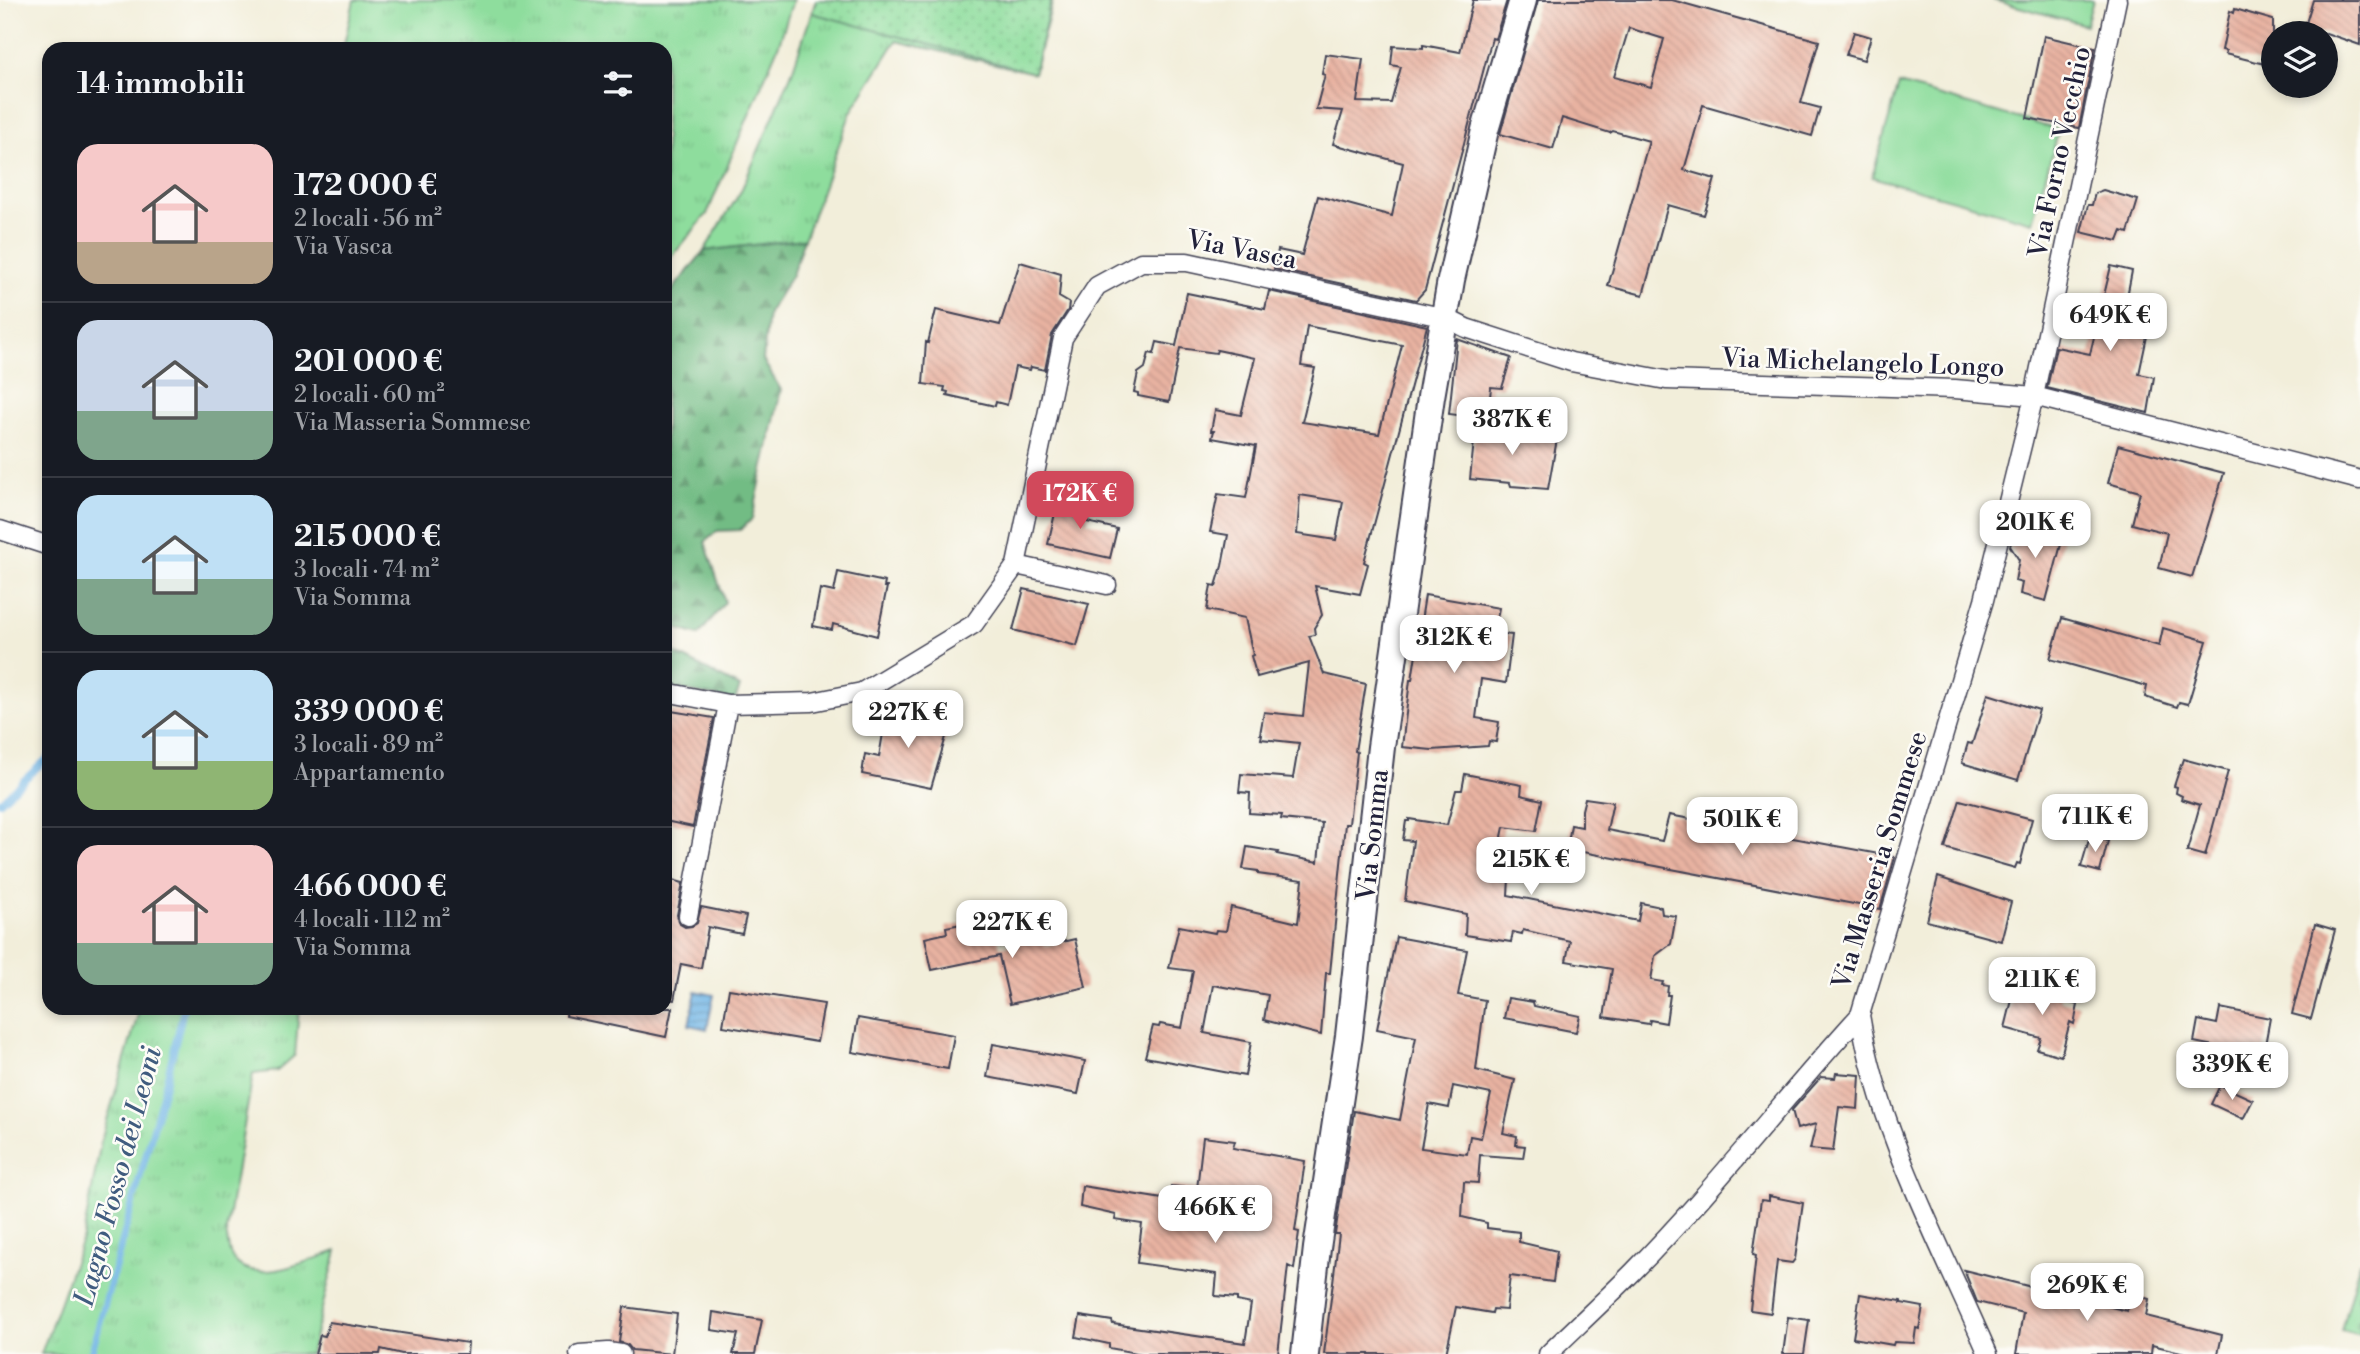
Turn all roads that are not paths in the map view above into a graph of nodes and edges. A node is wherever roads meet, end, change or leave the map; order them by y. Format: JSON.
{"nodes":[{"id":1,"x":1523,"y":0,"type":"edge"},
{"id":2,"x":2117,"y":0,"type":"edge"},
{"id":3,"x":1446,"y":317,"type":"junction"},
{"id":4,"x":2034,"y":396,"type":"junction"},
{"id":5,"x":2360,"y":480,"type":"edge"},
{"id":6,"x":0,"y":530,"type":"edge"},
{"id":7,"x":42,"y":544,"type":"edge"},
{"id":8,"x":1016,"y":565,"type":"junction"},
{"id":9,"x":1107,"y":585,"type":"dead end"},
{"id":10,"x":672,"y":693,"type":"edge"},
{"id":11,"x":728,"y":704,"type":"junction"},
{"id":12,"x":688,"y":916,"type":"dead end"},
{"id":13,"x":1860,"y":1015,"type":"junction"},
{"id":14,"x":579,"y":1354,"type":"edge"},
{"id":15,"x":621,"y":1354,"type":"edge"},
{"id":16,"x":1305,"y":1354,"type":"edge"},
{"id":17,"x":1548,"y":1354,"type":"edge"},
{"id":18,"x":1988,"y":1354,"type":"edge"}],
"edges":[{"from":1,"to":3,"type":"street","name":"Via Somma"},
{"from":2,"to":4,"type":"street","name":"Via Forno Vecchio"},
{"from":3,"to":4,"type":"street","name":"Via Michelangelo Longo"},
{"from":3,"to":8,"type":"street","name":"Via Vasca"},
{"from":3,"to":16,"type":"street","name":"Via Somma"},
{"from":4,"to":5,"type":"street","name":"Via Michelangelo Longo"},
{"from":4,"to":13,"type":"street","name":"Via Masseria Sommese"},
{"from":6,"to":7,"type":"street"},
{"from":8,"to":9,"type":"street"},
{"from":8,"to":11,"type":"street","name":"Via Vasca"},
{"from":10,"to":11,"type":"street","name":"Via Vasca"},
{"from":11,"to":12,"type":"street"},
{"from":13,"to":17,"type":"street","name":"Via Masseria Sommese"},
{"from":13,"to":18,"type":"street"},
{"from":14,"to":15,"type":"street"}]}
